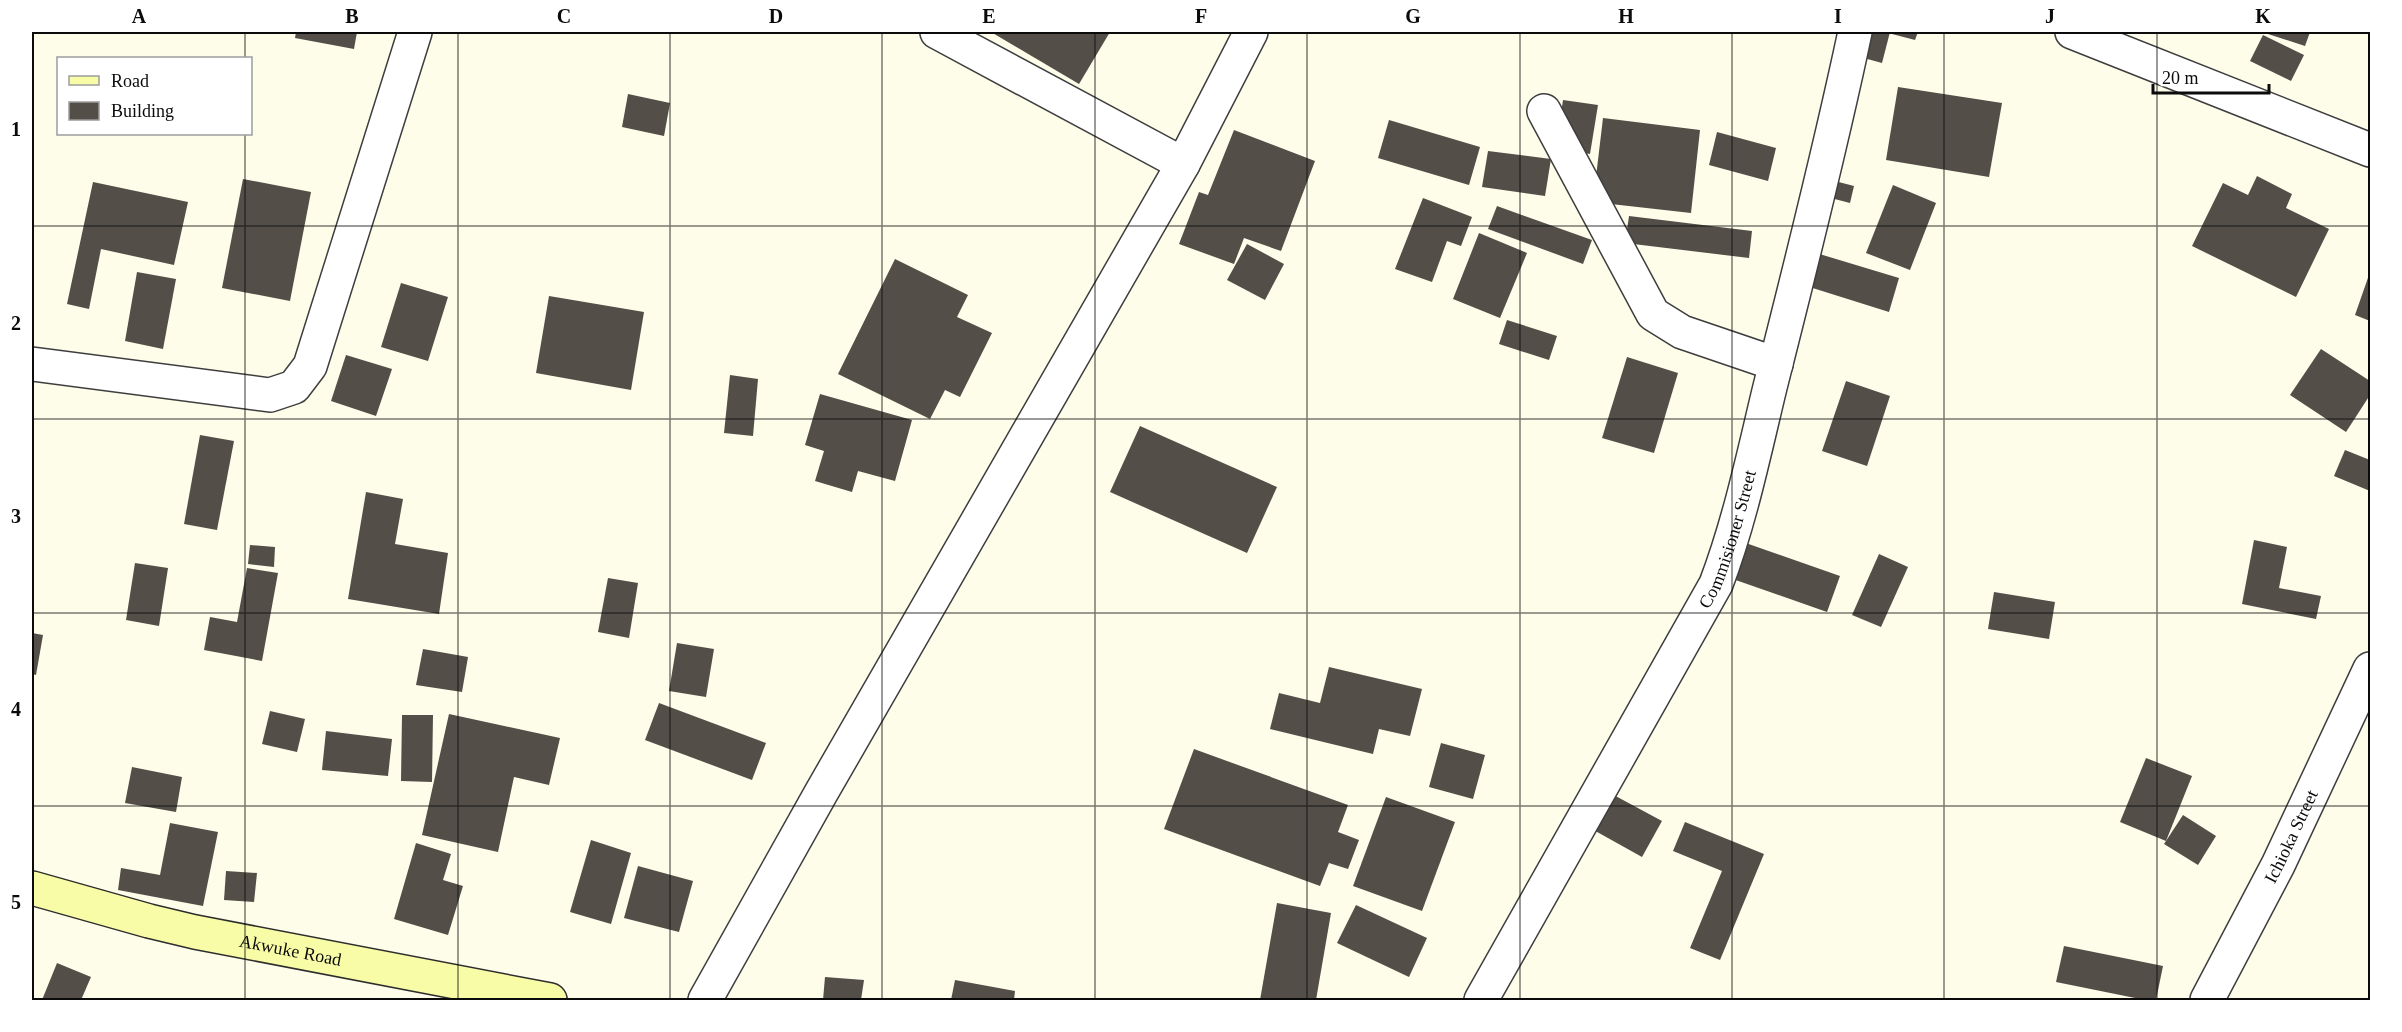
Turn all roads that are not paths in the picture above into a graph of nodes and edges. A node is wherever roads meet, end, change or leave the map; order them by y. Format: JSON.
{"nodes":[{"id":1,"x":415,"y":32,"type":"edge"},
{"id":2,"x":937,"y":32,"type":"edge"},
{"id":3,"x":1251,"y":32,"type":"edge"},
{"id":4,"x":1855,"y":32,"type":"edge"},
{"id":5,"x":2072,"y":32,"type":"edge"},
{"id":6,"x":1544,"y":111,"type":"dead end"},
{"id":7,"x":2370,"y":150,"type":"edge"},
{"id":8,"x":1184,"y":164,"type":"junction"},
{"id":9,"x":32,"y":364,"type":"edge"},
{"id":10,"x":1776,"y":364,"type":"junction"},
{"id":11,"x":2370,"y":669,"type":"edge"},
{"id":12,"x":32,"y":888,"type":"edge"},
{"id":13,"x":550,"y":1000,"type":"edge"},
{"id":14,"x":705,"y":1000,"type":"edge"},
{"id":15,"x":1481,"y":1000,"type":"edge"},
{"id":16,"x":2207,"y":1000,"type":"edge"}],
"edges":[{"from":1,"to":9,"type":"street"},
{"from":2,"to":8,"type":"street"},
{"from":3,"to":8,"type":"street"},
{"from":4,"to":10,"type":"street","name":"Commisioner Street"},
{"from":5,"to":7,"type":"street"},
{"from":6,"to":10,"type":"street"},
{"from":8,"to":14,"type":"street"},
{"from":10,"to":15,"type":"street","name":"Commisioner Street"},
{"from":11,"to":16,"type":"street","name":"Ichioka Street"},
{"from":12,"to":13,"type":"main road","name":"Akwuke Road"}]}
